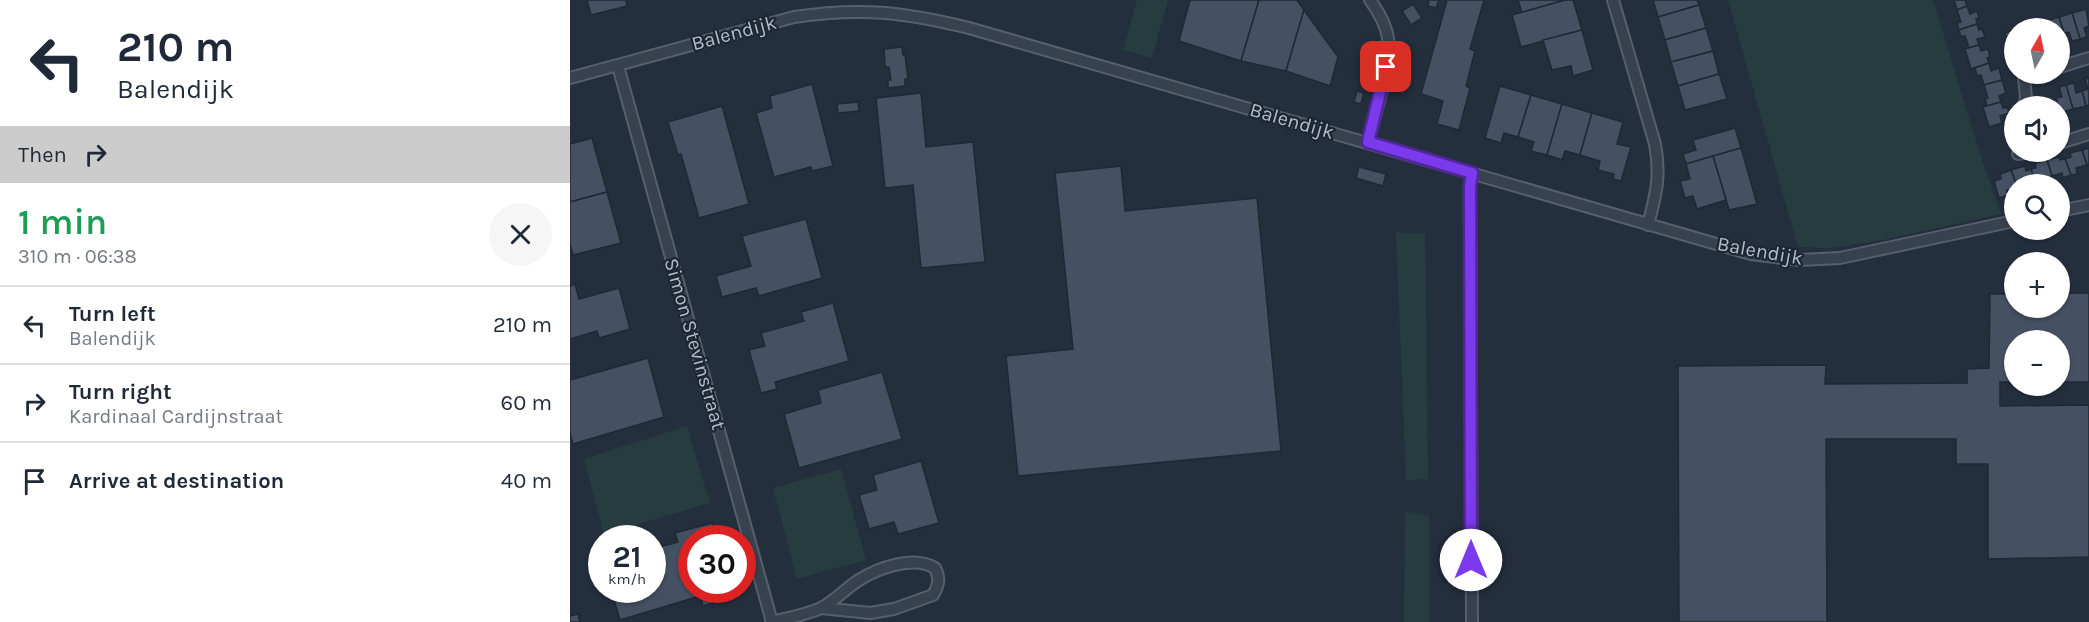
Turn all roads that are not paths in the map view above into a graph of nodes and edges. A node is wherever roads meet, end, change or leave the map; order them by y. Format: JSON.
{"nodes":[{"id":1,"x":1370,"y":0,"type":"edge"},
{"id":2,"x":1613,"y":0,"type":"edge"},
{"id":3,"x":2089,"y":58,"type":"edge"},
{"id":4,"x":2070,"y":64,"type":"edge"},
{"id":5,"x":618,"y":66,"type":"junction"},
{"id":6,"x":570,"y":78,"type":"edge"},
{"id":7,"x":2089,"y":134,"type":"edge"},
{"id":8,"x":2070,"y":140,"type":"edge"},
{"id":9,"x":1368,"y":142,"type":"junction"},
{"id":10,"x":1472,"y":173,"type":"junction"},
{"id":11,"x":2089,"y":205,"type":"edge"},
{"id":12,"x":2070,"y":209,"type":"edge"},
{"id":13,"x":2004,"y":223,"type":"edge"},
{"id":14,"x":1648,"y":225,"type":"junction"},
{"id":15,"x":821,"y":608,"type":"junction"},
{"id":16,"x":772,"y":622,"type":"edge"},
{"id":17,"x":1472,"y":622,"type":"edge"}],
"edges":[{"from":1,"to":9,"type":"street"},
{"from":2,"to":14,"type":"street"},
{"from":3,"to":4,"type":"street"},
{"from":5,"to":6,"type":"street","name":"Balendijk"},
{"from":5,"to":9,"type":"street","name":"Balendijk"},
{"from":5,"to":16,"type":"street","name":"Simon Stevinstraat"},
{"from":7,"to":8,"type":"street"},
{"from":9,"to":10,"type":"street","name":"Balendijk"},
{"from":10,"to":14,"type":"street","name":"Balendijk"},
{"from":10,"to":17,"type":"street"},
{"from":11,"to":12,"type":"street"},
{"from":13,"to":14,"type":"street","name":"Balendijk"},
{"from":15,"to":15,"type":"street"},
{"from":15,"to":16,"type":"street"}]}
